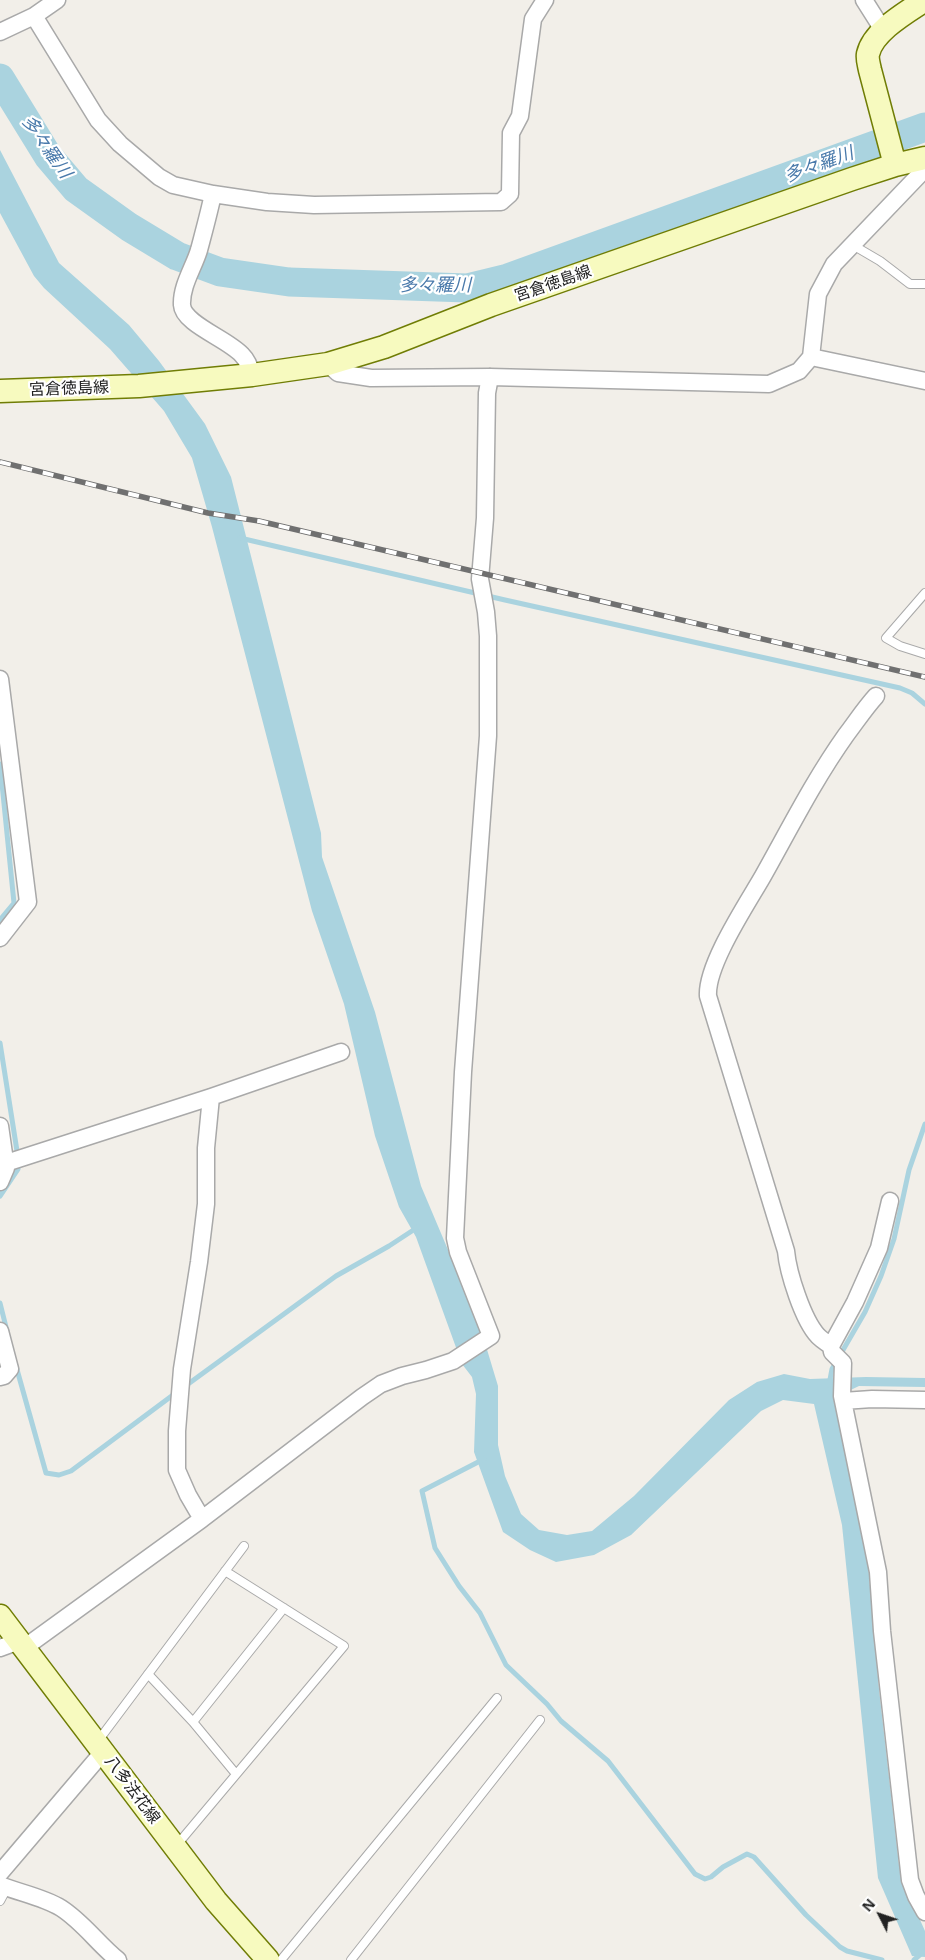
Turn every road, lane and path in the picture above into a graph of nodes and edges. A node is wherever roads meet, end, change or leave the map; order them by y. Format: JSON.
{"nodes":[{"id":1,"x":57,"y":0,"type":"edge"},
{"id":2,"x":545,"y":0,"type":"edge"},
{"id":3,"x":864,"y":0,"type":"edge"},
{"id":4,"x":925,"y":0,"type":"edge"},
{"id":5,"x":34,"y":16,"type":"junction"},
{"id":6,"x":884,"y":30,"type":"junction"},
{"id":7,"x":0,"y":32,"type":"edge"},
{"id":8,"x":925,"y":158,"type":"edge"},
{"id":9,"x":894,"y":160,"type":"junction"},
{"id":10,"x":925,"y":163,"type":"edge"},
{"id":11,"x":214,"y":194,"type":"junction"},
{"id":12,"x":851,"y":244,"type":"junction"},
{"id":13,"x":925,"y":284,"type":"edge"},
{"id":14,"x":811,"y":357,"type":"junction"},
{"id":15,"x":328,"y":364,"type":"junction"},
{"id":16,"x":252,"y":375,"type":"junction"},
{"id":17,"x":490,"y":377,"type":"junction"},
{"id":18,"x":925,"y":381,"type":"edge"},
{"id":19,"x":0,"y":391,"type":"edge"},
{"id":20,"x":925,"y":593,"type":"edge"},
{"id":21,"x":925,"y":654,"type":"edge"},
{"id":22,"x":0,"y":679,"type":"edge"},
{"id":23,"x":876,"y":696,"type":"dead end"},
{"id":24,"x":0,"y":938,"type":"edge"},
{"id":25,"x":341,"y":1052,"type":"dead end"},
{"id":26,"x":212,"y":1097,"type":"junction"},
{"id":27,"x":0,"y":1126,"type":"edge"},
{"id":28,"x":13,"y":1162,"type":"junction"},
{"id":29,"x":0,"y":1182,"type":"edge"},
{"id":30,"x":890,"y":1201,"type":"dead end"},
{"id":31,"x":0,"y":1331,"type":"edge"},
{"id":32,"x":836,"y":1354,"type":"junction"},
{"id":33,"x":0,"y":1377,"type":"edge"},
{"id":34,"x":843,"y":1392,"type":"junction"},
{"id":35,"x":925,"y":1400,"type":"edge"},
{"id":36,"x":202,"y":1518,"type":"junction"},
{"id":37,"x":244,"y":1546,"type":"dead end"},
{"id":38,"x":225,"y":1571,"type":"junction"},
{"id":39,"x":284,"y":1608,"type":"junction"},
{"id":40,"x":0,"y":1616,"type":"edge"},
{"id":41,"x":14,"y":1645,"type":"edge"},
{"id":42,"x":148,"y":1674,"type":"junction"},
{"id":43,"x":498,"y":1698,"type":"dead end"},
{"id":44,"x":540,"y":1720,"type":"dead end"},
{"id":45,"x":193,"y":1722,"type":"junction"},
{"id":46,"x":100,"y":1747,"type":"junction"},
{"id":47,"x":236,"y":1774,"type":"junction"},
{"id":48,"x":175,"y":1847,"type":"junction"},
{"id":49,"x":2,"y":1887,"type":"edge"},
{"id":50,"x":925,"y":1912,"type":"edge"},
{"id":51,"x":118,"y":1960,"type":"edge"},
{"id":52,"x":268,"y":1960,"type":"edge"},
{"id":53,"x":281,"y":1960,"type":"edge"},
{"id":54,"x":351,"y":1960,"type":"edge"}],
"edges":[{"from":1,"to":5,"type":"street"},
{"from":2,"to":11,"type":"street"},
{"from":3,"to":6,"type":"street"},
{"from":4,"to":6,"type":"main road"},
{"from":5,"to":7,"type":"street"},
{"from":5,"to":11,"type":"street"},
{"from":6,"to":9,"type":"main road"},
{"from":8,"to":9,"type":"main road","name":"宮倉徳島線"},
{"from":9,"to":15,"type":"main road","name":"宮倉徳島線"},
{"from":10,"to":12,"type":"street"},
{"from":11,"to":16,"type":"street"},
{"from":12,"to":13,"type":"lane"},
{"from":12,"to":14,"type":"street"},
{"from":14,"to":17,"type":"street"},
{"from":14,"to":18,"type":"street"},
{"from":15,"to":16,"type":"main road","name":"宮倉徳島線"},
{"from":15,"to":17,"type":"street"},
{"from":16,"to":19,"type":"main road","name":"宮倉徳島線"},
{"from":17,"to":36,"type":"street"},
{"from":20,"to":21,"type":"lane"},
{"from":22,"to":24,"type":"street"},
{"from":23,"to":32,"type":"street"},
{"from":25,"to":26,"type":"street"},
{"from":26,"to":28,"type":"street"},
{"from":26,"to":36,"type":"street"},
{"from":27,"to":28,"type":"street"},
{"from":28,"to":29,"type":"street"},
{"from":30,"to":32,"type":"street"},
{"from":31,"to":33,"type":"street"},
{"from":32,"to":34,"type":"street"},
{"from":34,"to":35,"type":"street"},
{"from":34,"to":50,"type":"street"},
{"from":36,"to":41,"type":"street"},
{"from":37,"to":38,"type":"lane"},
{"from":38,"to":39,"type":"lane"},
{"from":38,"to":42,"type":"lane"},
{"from":39,"to":45,"type":"lane"},
{"from":39,"to":47,"type":"lane"},
{"from":40,"to":41,"type":"main road","name":"八多法花線"},
{"from":41,"to":46,"type":"main road","name":"八多法花線"},
{"from":42,"to":45,"type":"lane"},
{"from":42,"to":46,"type":"lane"},
{"from":43,"to":53,"type":"lane"},
{"from":44,"to":54,"type":"lane"},
{"from":45,"to":47,"type":"lane"},
{"from":46,"to":48,"type":"main road","name":"八多法花線"},
{"from":46,"to":49,"type":"street"},
{"from":47,"to":48,"type":"lane"},
{"from":48,"to":52,"type":"main road","name":"八多法花線"},
{"from":49,"to":51,"type":"street"}]}
